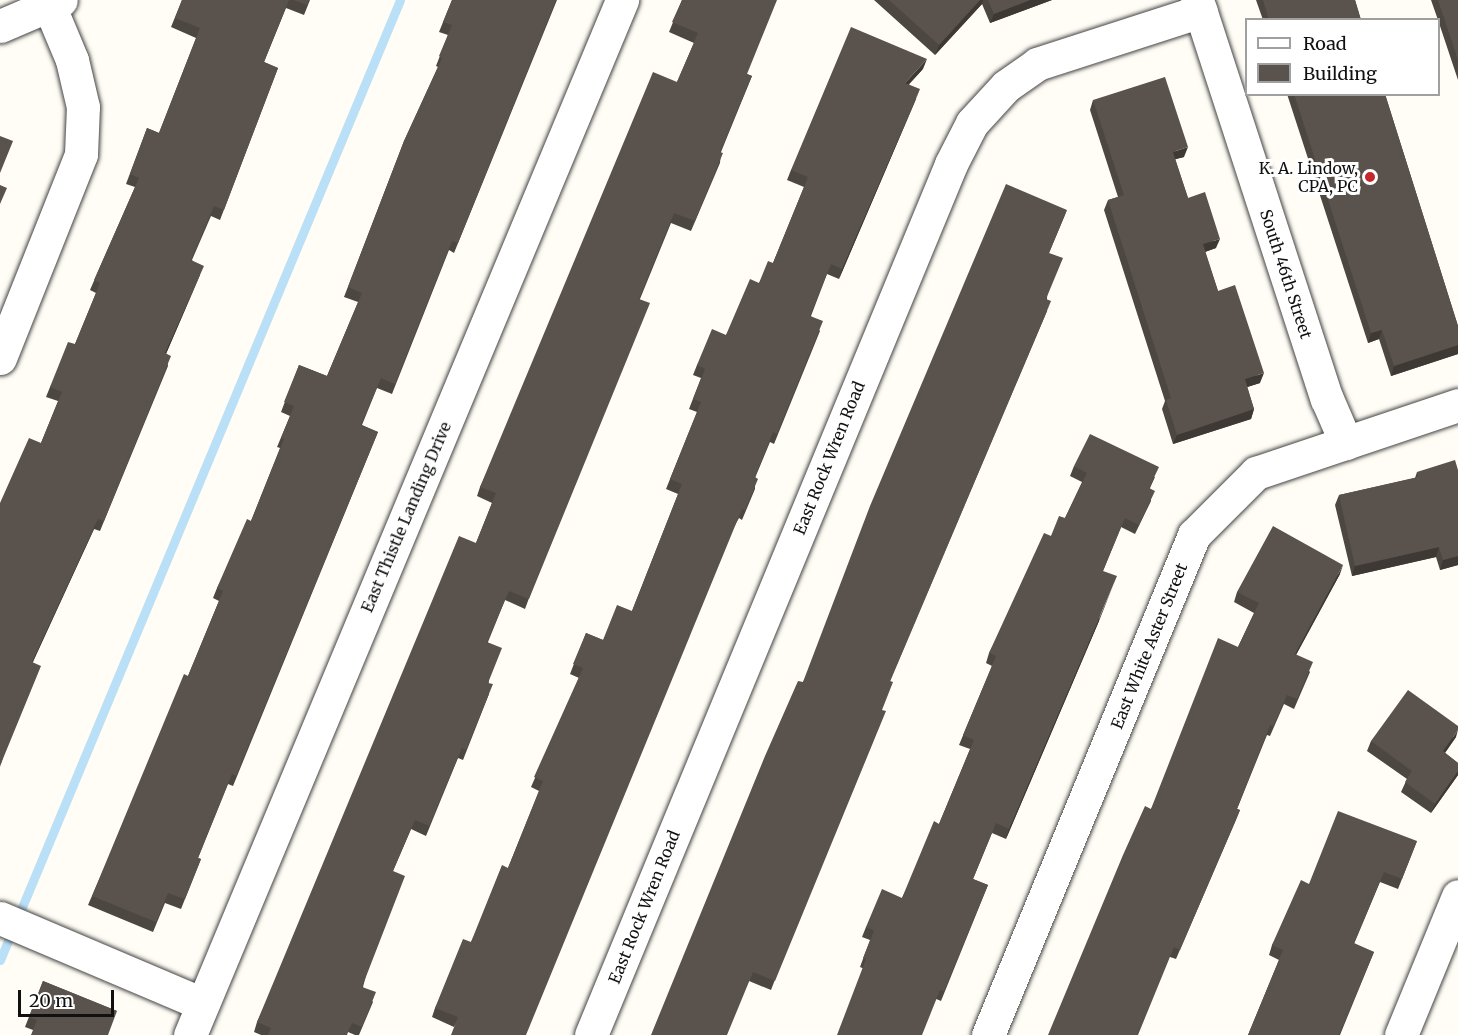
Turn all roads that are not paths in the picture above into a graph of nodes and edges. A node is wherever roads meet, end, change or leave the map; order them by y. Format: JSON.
{"nodes":[{"id":1,"x":622,"y":0,"type":"edge"},
{"id":2,"x":55,"y":2,"type":"edge"},
{"id":3,"x":1199,"y":6,"type":"edge"},
{"id":4,"x":0,"y":26,"type":"edge"},
{"id":5,"x":0,"y":357,"type":"edge"},
{"id":6,"x":1458,"y":405,"type":"edge"},
{"id":7,"x":1346,"y":443,"type":"junction"},
{"id":8,"x":1458,"y":896,"type":"edge"},
{"id":9,"x":0,"y":918,"type":"edge"},
{"id":10,"x":203,"y":1004,"type":"junction"},
{"id":11,"x":190,"y":1035,"type":"edge"},
{"id":12,"x":591,"y":1035,"type":"edge"},
{"id":13,"x":988,"y":1035,"type":"edge"},
{"id":14,"x":1401,"y":1035,"type":"edge"}],
"edges":[{"from":1,"to":10,"type":"street","name":"East Thistle Landing Drive"},
{"from":2,"to":4,"type":"street"},
{"from":2,"to":5,"type":"street"},
{"from":3,"to":7,"type":"street","name":"South 46th Street"},
{"from":3,"to":12,"type":"street","name":"East Rock Wren Road"},
{"from":6,"to":7,"type":"street","name":"East White Aster Street"},
{"from":7,"to":13,"type":"street","name":"East White Aster Street"},
{"from":8,"to":14,"type":"street"},
{"from":9,"to":10,"type":"street"},
{"from":10,"to":11,"type":"street","name":"East Thistle Landing Drive"}]}
